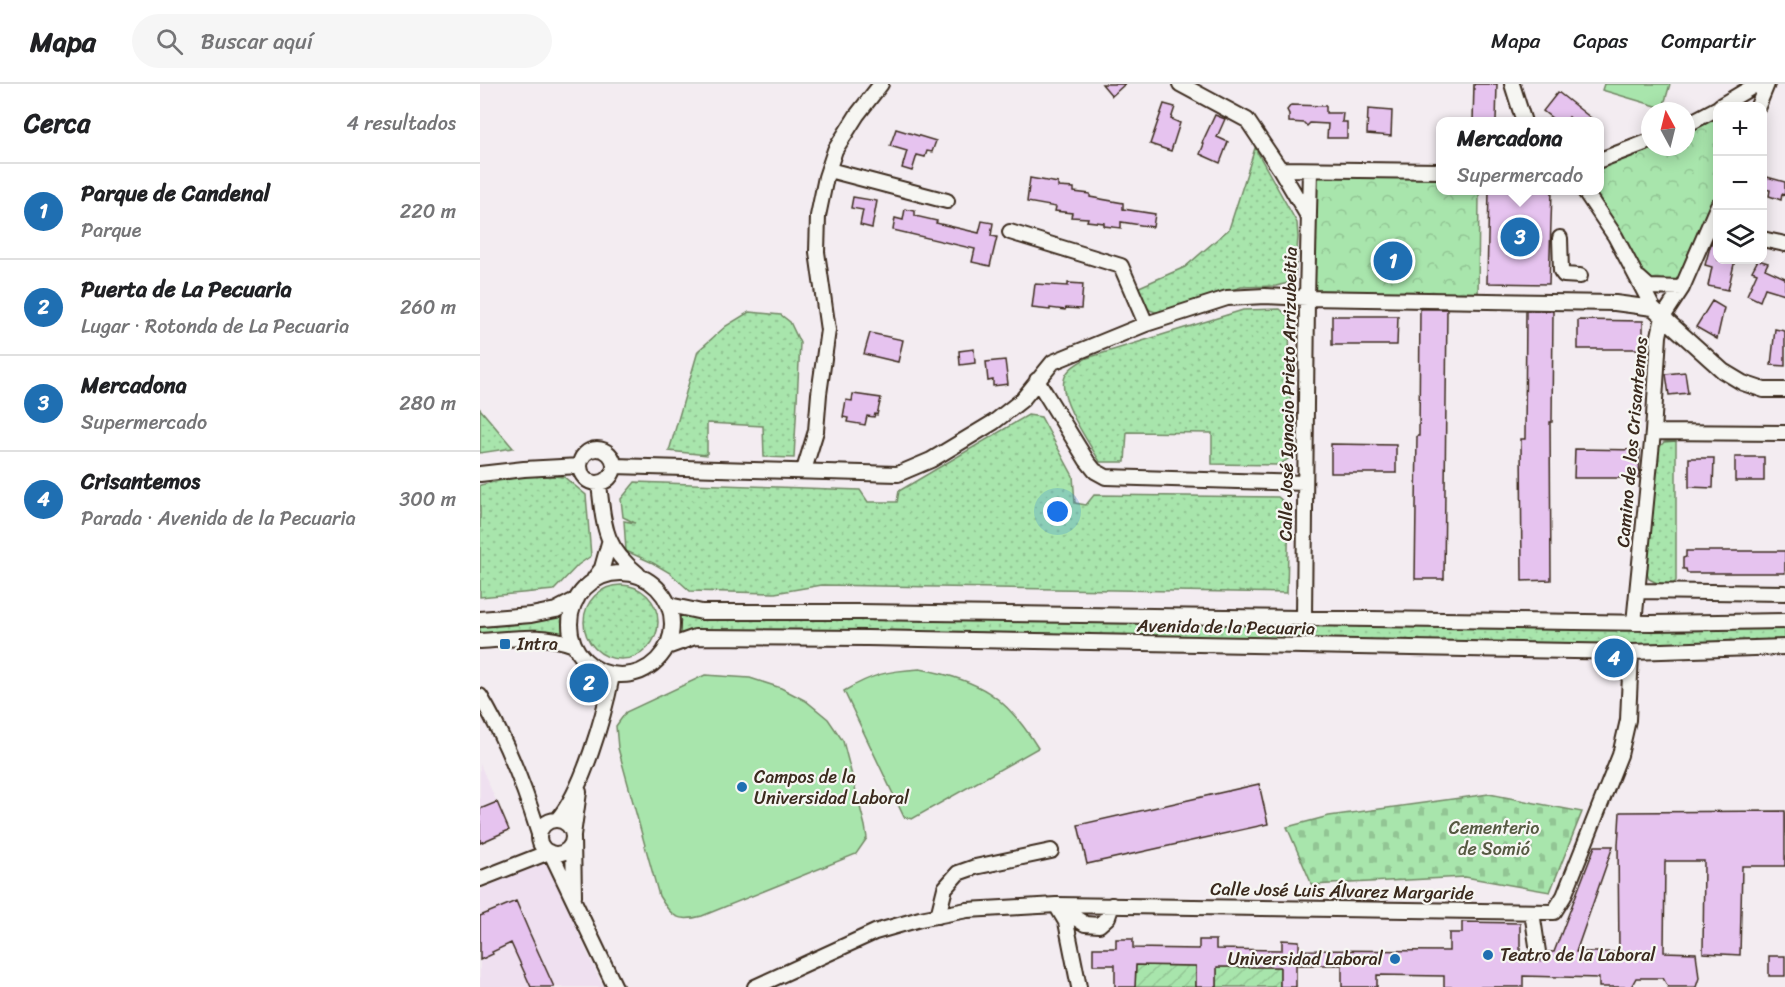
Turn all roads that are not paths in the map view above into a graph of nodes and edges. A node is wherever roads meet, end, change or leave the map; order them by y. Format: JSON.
{"nodes":[{"id":1,"x":881,"y":84,"type":"edge"},
{"id":2,"x":1180,"y":84,"type":"edge"},
{"id":3,"x":1512,"y":84,"type":"edge"},
{"id":4,"x":1757,"y":84,"type":"edge"},
{"id":5,"x":1767,"y":84,"type":"edge"},
{"id":6,"x":1729,"y":102,"type":"edge"},
{"id":7,"x":1760,"y":102,"type":"edge"},
{"id":8,"x":1713,"y":112,"type":"edge"},
{"id":9,"x":1522,"y":117,"type":"edge"},
{"id":10,"x":1695,"y":121,"type":"edge"},
{"id":11,"x":1641,"y":144,"type":"edge"},
{"id":12,"x":1604,"y":158,"type":"edge"},
{"id":13,"x":1280,"y":169,"type":"junction"},
{"id":14,"x":829,"y":170,"type":"junction"},
{"id":15,"x":1310,"y":170,"type":"junction"},
{"id":16,"x":1436,"y":171,"type":"edge"},
{"id":17,"x":1587,"y":195,"type":"edge"},
{"id":18,"x":947,"y":201,"type":"dead end"},
{"id":19,"x":1309,"y":218,"type":"junction"},
{"id":20,"x":1713,"y":230,"type":"edge"},
{"id":21,"x":1010,"y":232,"type":"dead end"},
{"id":22,"x":1560,"y":238,"type":"dead end"},
{"id":23,"x":1767,"y":240,"type":"edge"},
{"id":24,"x":1785,"y":244,"type":"edge"},
{"id":25,"x":1580,"y":276,"type":"dead end"},
{"id":26,"x":1637,"y":277,"type":"junction"},
{"id":27,"x":1682,"y":288,"type":"junction"},
{"id":28,"x":1307,"y":298,"type":"junction"},
{"id":29,"x":1615,"y":303,"type":"junction"},
{"id":30,"x":1658,"y":312,"type":"junction"},
{"id":31,"x":1146,"y":324,"type":"junction"},
{"id":32,"x":1037,"y":380,"type":"junction"},
{"id":33,"x":1785,"y":390,"type":"edge"},
{"id":34,"x":1653,"y":432,"type":"junction"},
{"id":35,"x":1785,"y":433,"type":"edge"},
{"id":36,"x":580,"y":466,"type":"junction"},
{"id":37,"x":614,"y":466,"type":"junction"},
{"id":38,"x":804,"y":470,"type":"junction"},
{"id":39,"x":480,"y":474,"type":"edge"},
{"id":40,"x":1305,"y":483,"type":"junction"},
{"id":41,"x":599,"y":484,"type":"junction"},
{"id":42,"x":609,"y":543,"type":"junction"},
{"id":43,"x":644,"y":579,"type":"junction"},
{"id":44,"x":591,"y":582,"type":"junction"},
{"id":45,"x":1637,"y":591,"type":"junction"},
{"id":46,"x":1785,"y":593,"type":"edge"},
{"id":47,"x":577,"y":599,"type":"junction"},
{"id":48,"x":669,"y":605,"type":"junction"},
{"id":49,"x":1304,"y":618,"type":"junction"},
{"id":50,"x":480,"y":619,"type":"edge"},
{"id":51,"x":1785,"y":621,"type":"edge"},
{"id":52,"x":1634,"y":623,"type":"junction"},
{"id":53,"x":480,"y":641,"type":"edge"},
{"id":54,"x":574,"y":645,"type":"junction"},
{"id":55,"x":668,"y":646,"type":"junction"},
{"id":56,"x":1785,"y":647,"type":"edge"},
{"id":57,"x":1631,"y":652,"type":"junction"},
{"id":58,"x":612,"y":676,"type":"junction"},
{"id":59,"x":480,"y":696,"type":"edge"},
{"id":60,"x":581,"y":778,"type":"junction"},
{"id":61,"x":527,"y":794,"type":"junction"},
{"id":62,"x":554,"y":820,"type":"junction"},
{"id":63,"x":539,"y":835,"type":"junction"},
{"id":64,"x":573,"y":837,"type":"junction"},
{"id":65,"x":1051,"y":851,"type":"dead end"},
{"id":66,"x":550,"y":853,"type":"junction"},
{"id":67,"x":511,"y":866,"type":"junction"},
{"id":68,"x":480,"y":879,"type":"edge"},
{"id":69,"x":575,"y":902,"type":"junction"},
{"id":70,"x":1056,"y":905,"type":"junction"},
{"id":71,"x":1112,"y":905,"type":"junction"},
{"id":72,"x":1532,"y":912,"type":"junction"},
{"id":73,"x":938,"y":916,"type":"junction"},
{"id":74,"x":1093,"y":924,"type":"junction"},
{"id":75,"x":1070,"y":945,"type":"junction"},
{"id":76,"x":1538,"y":952,"type":"dead end"},
{"id":77,"x":1076,"y":972,"type":"junction"},
{"id":78,"x":615,"y":987,"type":"edge"},
{"id":79,"x":755,"y":987,"type":"edge"},
{"id":80,"x":1065,"y":987,"type":"edge"},
{"id":81,"x":1079,"y":987,"type":"edge"}],
"edges":[{"from":1,"to":14,"type":"street"},
{"from":2,"to":13,"type":"street"},
{"from":3,"to":9,"type":"street"},
{"from":4,"to":6,"type":"street"},
{"from":5,"to":7,"type":"street"},
{"from":8,"to":10,"type":"street"},
{"from":11,"to":12,"type":"street"},
{"from":13,"to":15,"type":"street"},
{"from":13,"to":19,"type":"street"},
{"from":14,"to":18,"type":"street"},
{"from":14,"to":38,"type":"street"},
{"from":15,"to":16,"type":"street"},
{"from":15,"to":19,"type":"street","name":"Calle José Ignacio Prieto Arrizubeitia"},
{"from":17,"to":26,"type":"street"},
{"from":19,"to":28,"type":"street","name":"Calle José Ignacio Prieto Arrizubeitia"},
{"from":20,"to":27,"type":"street","name":"Camino de los Crisantemos"},
{"from":21,"to":31,"type":"street"},
{"from":22,"to":25,"type":"street"},
{"from":23,"to":24,"type":"street"},
{"from":26,"to":27,"type":"street"},
{"from":26,"to":29,"type":"street"},
{"from":26,"to":30,"type":"street"},
{"from":27,"to":30,"type":"street","name":"Camino de los Crisantemos"},
{"from":28,"to":29,"type":"street"},
{"from":28,"to":31,"type":"street"},
{"from":28,"to":40,"type":"street","name":"Calle José Ignacio Prieto Arrizubeitia"},
{"from":29,"to":30,"type":"street"},
{"from":30,"to":33,"type":"street"},
{"from":30,"to":34,"type":"street","name":"Camino de los Crisantemos"},
{"from":31,"to":32,"type":"street"},
{"from":32,"to":38,"type":"street"},
{"from":32,"to":40,"type":"street"},
{"from":34,"to":35,"type":"street"},
{"from":34,"to":45,"type":"street","name":"Camino de los Crisantemos"},
{"from":36,"to":37,"type":"street"},
{"from":36,"to":39,"type":"street"},
{"from":36,"to":41,"type":"street"},
{"from":37,"to":38,"type":"street"},
{"from":37,"to":41,"type":"street"},
{"from":40,"to":49,"type":"street","name":"Calle José Ignacio Prieto Arrizubeitia"},
{"from":41,"to":42,"type":"street"},
{"from":42,"to":43,"type":"street"},
{"from":42,"to":44,"type":"street"},
{"from":43,"to":44,"type":"street"},
{"from":43,"to":48,"type":"street"},
{"from":44,"to":47,"type":"street"},
{"from":45,"to":46,"type":"street"},
{"from":45,"to":52,"type":"street","name":"Camino de los Crisantemos"},
{"from":47,"to":50,"type":"street"},
{"from":47,"to":54,"type":"street"},
{"from":48,"to":49,"type":"street","name":"Avenida de la Pecuaria"},
{"from":48,"to":55,"type":"street"},
{"from":49,"to":52,"type":"street","name":"Avenida de la Pecuaria"},
{"from":51,"to":52,"type":"street","name":"Avenida de la Pecuaria"},
{"from":53,"to":54,"type":"street"},
{"from":54,"to":58,"type":"street"},
{"from":55,"to":57,"type":"street","name":"Avenida de la Pecuaria"},
{"from":55,"to":58,"type":"street"},
{"from":56,"to":57,"type":"street","name":"Avenida de la Pecuaria"},
{"from":57,"to":72,"type":"street","name":"Calle José Luis Álvarez Margaride"},
{"from":58,"to":60,"type":"street"},
{"from":59,"to":61,"type":"street"},
{"from":60,"to":62,"type":"street"},
{"from":60,"to":64,"type":"street"},
{"from":61,"to":62,"type":"street"},
{"from":61,"to":63,"type":"street"},
{"from":62,"to":63,"type":"street"},
{"from":62,"to":64,"type":"street"},
{"from":63,"to":66,"type":"street"},
{"from":63,"to":67,"type":"street"},
{"from":64,"to":66,"type":"street"},
{"from":64,"to":69,"type":"street"},
{"from":65,"to":73,"type":"street"},
{"from":66,"to":67,"type":"street"},
{"from":66,"to":69,"type":"street"},
{"from":67,"to":68,"type":"street"},
{"from":69,"to":78,"type":"street"},
{"from":70,"to":71,"type":"street","name":"Calle José Luis Álvarez Margaride"},
{"from":70,"to":73,"type":"street","name":"Calle José Luis Álvarez Margaride"},
{"from":70,"to":74,"type":"street"},
{"from":70,"to":75,"type":"street"},
{"from":71,"to":72,"type":"street","name":"Calle José Luis Álvarez Margaride"},
{"from":71,"to":74,"type":"street"},
{"from":72,"to":76,"type":"street"},
{"from":73,"to":79,"type":"street","name":"Calle José Luis Álvarez Margaride"},
{"from":74,"to":75,"type":"street"},
{"from":75,"to":77,"type":"street"},
{"from":77,"to":80,"type":"street"},
{"from":77,"to":81,"type":"street"}]}
